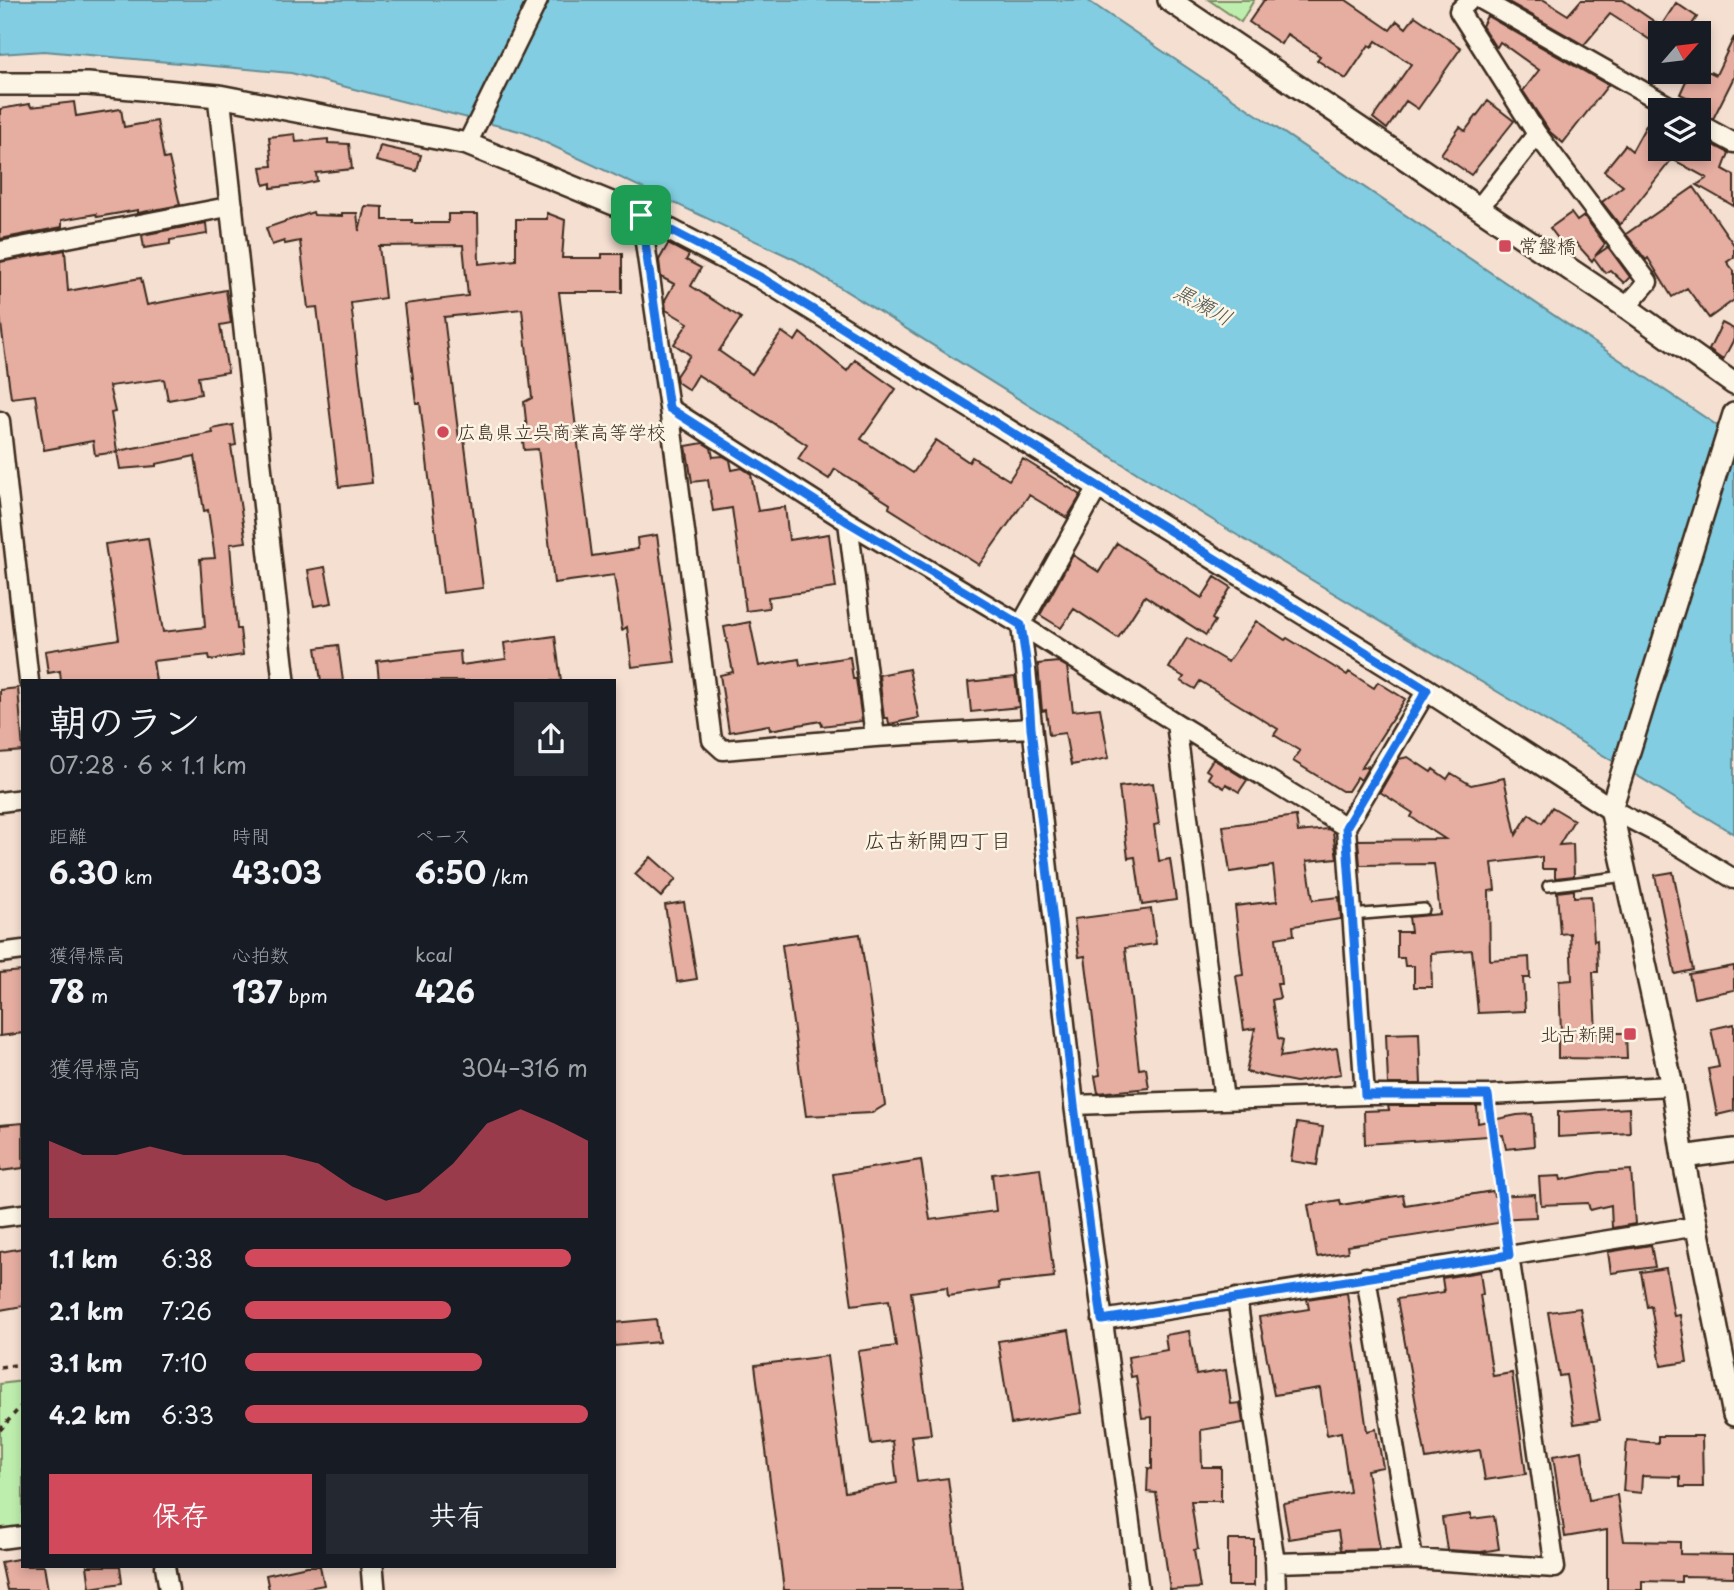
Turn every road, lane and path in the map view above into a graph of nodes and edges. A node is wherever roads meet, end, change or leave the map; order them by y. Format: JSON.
{"nodes":[{"id":1,"x":538,"y":0,"type":"edge"},
{"id":2,"x":1169,"y":0,"type":"edge"},
{"id":3,"x":1452,"y":0,"type":"edge"},
{"id":4,"x":1462,"y":0,"type":"edge"},
{"id":5,"x":1470,"y":0,"type":"edge"},
{"id":6,"x":1482,"y":0,"type":"edge"},
{"id":7,"x":0,"y":84,"type":"edge"},
{"id":8,"x":219,"y":96,"type":"junction"},
{"id":9,"x":1655,"y":98,"type":"edge"},
{"id":10,"x":1711,"y":131,"type":"edge"},
{"id":11,"x":1537,"y":134,"type":"junction"},
{"id":12,"x":471,"y":136,"type":"junction"},
{"id":13,"x":1734,"y":143,"type":"edge"},
{"id":14,"x":233,"y":206,"type":"junction"},
{"id":15,"x":1479,"y":208,"type":"junction"},
{"id":16,"x":641,"y":215,"type":"junction"},
{"id":17,"x":0,"y":251,"type":"edge"},
{"id":18,"x":1626,"y":307,"type":"junction"},
{"id":19,"x":1734,"y":384,"type":"edge"},
{"id":20,"x":669,"y":408,"type":"junction"},
{"id":21,"x":1734,"y":414,"type":"edge"},
{"id":22,"x":0,"y":421,"type":"edge"},
{"id":23,"x":1099,"y":485,"type":"junction"},
{"id":24,"x":848,"y":522,"type":"junction"},
{"id":25,"x":1021,"y":625,"type":"junction"},
{"id":26,"x":29,"y":679,"type":"edge"},
{"id":27,"x":284,"y":679,"type":"edge"},
{"id":28,"x":1427,"y":690,"type":"junction"},
{"id":29,"x":1175,"y":723,"type":"junction"},
{"id":30,"x":1031,"y":728,"type":"junction"},
{"id":31,"x":876,"y":737,"type":"junction"},
{"id":32,"x":21,"y":799,"type":"edge"},
{"id":33,"x":1614,"y":801,"type":"junction"},
{"id":34,"x":0,"y":802,"type":"edge"},
{"id":35,"x":1346,"y":827,"type":"junction"},
{"id":36,"x":1627,"y":876,"type":"junction"},
{"id":37,"x":1734,"y":880,"type":"edge"},
{"id":38,"x":1548,"y":886,"type":"dead end"},
{"id":39,"x":1424,"y":909,"type":"dead end"},
{"id":40,"x":1351,"y":915,"type":"junction"},
{"id":41,"x":21,"y":950,"type":"edge"},
{"id":42,"x":0,"y":953,"type":"edge"},
{"id":43,"x":1672,"y":1086,"type":"junction"},
{"id":44,"x":1365,"y":1095,"type":"junction"},
{"id":45,"x":1488,"y":1095,"type":"junction"},
{"id":46,"x":1224,"y":1100,"type":"junction"},
{"id":47,"x":1074,"y":1105,"type":"junction"},
{"id":48,"x":1734,"y":1150,"type":"edge"},
{"id":49,"x":1683,"y":1157,"type":"junction"},
{"id":50,"x":21,"y":1214,"type":"edge"},
{"id":51,"x":0,"y":1217,"type":"edge"},
{"id":52,"x":1698,"y":1226,"type":"junction"},
{"id":53,"x":1509,"y":1255,"type":"junction"},
{"id":54,"x":1366,"y":1277,"type":"junction"},
{"id":55,"x":1237,"y":1298,"type":"junction"},
{"id":56,"x":1102,"y":1320,"type":"junction"},
{"id":57,"x":21,"y":1364,"type":"edge"},
{"id":58,"x":0,"y":1367,"type":"edge"},
{"id":59,"x":21,"y":1406,"type":"edge"},
{"id":60,"x":1734,"y":1415,"type":"edge"},
{"id":61,"x":0,"y":1430,"type":"edge"},
{"id":62,"x":21,"y":1536,"type":"edge"},
{"id":63,"x":0,"y":1539,"type":"edge"},
{"id":64,"x":1413,"y":1559,"type":"junction"},
{"id":65,"x":1276,"y":1563,"type":"junction"},
{"id":66,"x":166,"y":1568,"type":"edge"},
{"id":67,"x":372,"y":1568,"type":"edge"},
{"id":68,"x":169,"y":1590,"type":"edge"},
{"id":69,"x":374,"y":1590,"type":"edge"},
{"id":70,"x":1139,"y":1590,"type":"edge"},
{"id":71,"x":1276,"y":1590,"type":"edge"}],
"edges":[{"from":1,"to":12,"type":"street"},
{"from":2,"to":15,"type":"street"},
{"from":3,"to":4,"type":"street"},
{"from":5,"to":11,"type":"street"},
{"from":6,"to":9,"type":"street"},
{"from":7,"to":8,"type":"street"},
{"from":8,"to":12,"type":"street"},
{"from":8,"to":14,"type":"street"},
{"from":10,"to":13,"type":"street"},
{"from":11,"to":15,"type":"street"},
{"from":11,"to":18,"type":"street"},
{"from":12,"to":16,"type":"street"},
{"from":14,"to":17,"type":"street"},
{"from":14,"to":27,"type":"street"},
{"from":15,"to":18,"type":"street"},
{"from":16,"to":20,"type":"street"},
{"from":16,"to":23,"type":"street"},
{"from":18,"to":19,"type":"street"},
{"from":20,"to":24,"type":"street"},
{"from":20,"to":31,"type":"street"},
{"from":21,"to":33,"type":"street"},
{"from":22,"to":26,"type":"street"},
{"from":23,"to":25,"type":"street"},
{"from":23,"to":28,"type":"street"},
{"from":24,"to":25,"type":"street"},
{"from":24,"to":31,"type":"street"},
{"from":25,"to":29,"type":"street"},
{"from":25,"to":30,"type":"street"},
{"from":28,"to":33,"type":"street"},
{"from":28,"to":35,"type":"street"},
{"from":29,"to":35,"type":"street"},
{"from":29,"to":46,"type":"street"},
{"from":30,"to":31,"type":"street"},
{"from":30,"to":47,"type":"street"},
{"from":32,"to":34,"type":"street"},
{"from":33,"to":36,"type":"street"},
{"from":33,"to":37,"type":"street"},
{"from":35,"to":40,"type":"street"},
{"from":36,"to":38,"type":"lane"},
{"from":36,"to":43,"type":"street"},
{"from":39,"to":40,"type":"lane"},
{"from":40,"to":44,"type":"street"},
{"from":41,"to":42,"type":"street"},
{"from":43,"to":45,"type":"street"},
{"from":43,"to":49,"type":"street"},
{"from":44,"to":45,"type":"street"},
{"from":44,"to":46,"type":"street"},
{"from":45,"to":53,"type":"path"},
{"from":46,"to":47,"type":"street"},
{"from":47,"to":56,"type":"street"},
{"from":48,"to":49,"type":"street"},
{"from":49,"to":52,"type":"street"},
{"from":50,"to":51,"type":"street"},
{"from":52,"to":53,"type":"street"},
{"from":52,"to":60,"type":"street"},
{"from":53,"to":54,"type":"street"},
{"from":53,"to":64,"type":"street"},
{"from":54,"to":55,"type":"street"},
{"from":54,"to":64,"type":"street"},
{"from":55,"to":56,"type":"street"},
{"from":55,"to":65,"type":"street"},
{"from":56,"to":70,"type":"street"},
{"from":57,"to":58,"type":"path"},
{"from":59,"to":61,"type":"path"},
{"from":62,"to":63,"type":"street"},
{"from":64,"to":65,"type":"street"},
{"from":65,"to":71,"type":"street"},
{"from":66,"to":68,"type":"street"},
{"from":67,"to":69,"type":"street"}]}
